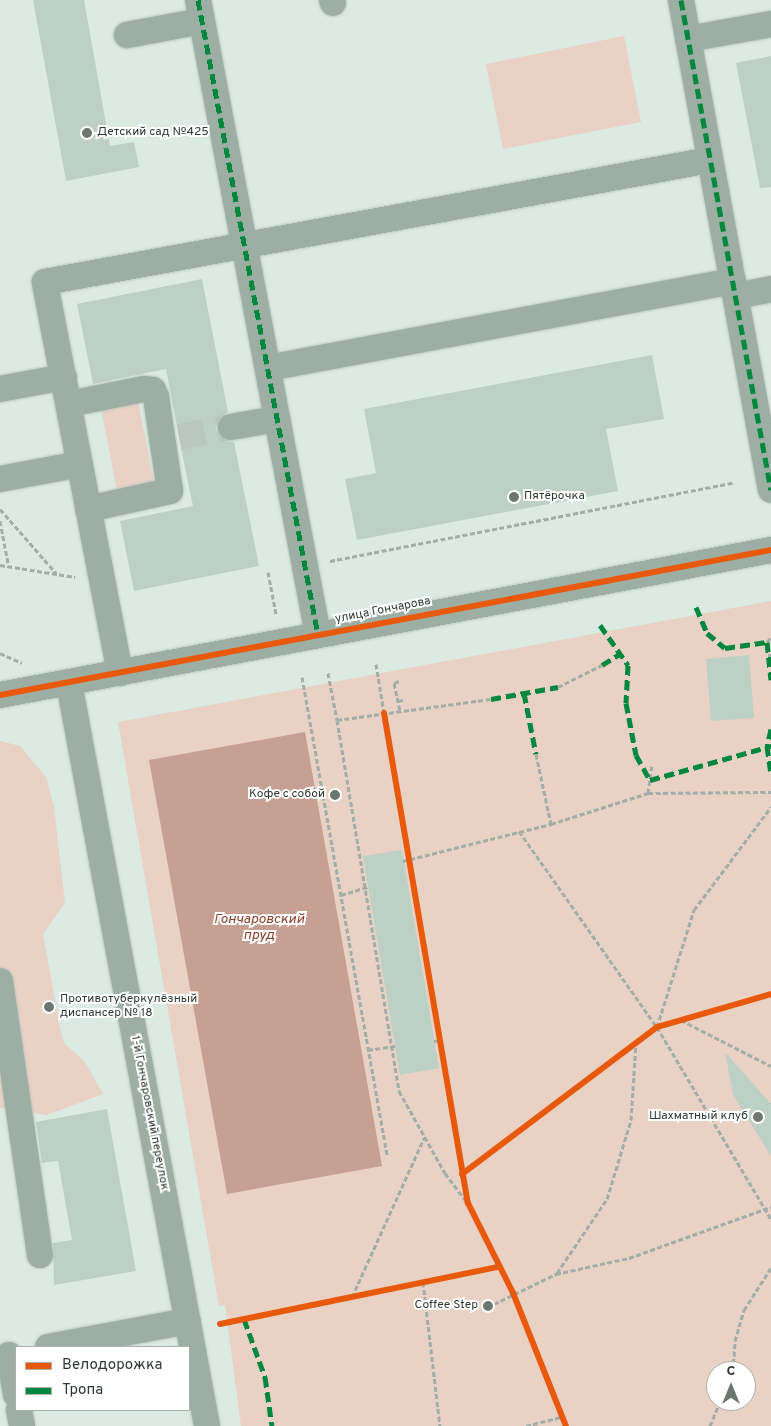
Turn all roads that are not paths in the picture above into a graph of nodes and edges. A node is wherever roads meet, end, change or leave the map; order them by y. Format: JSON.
{"nodes":[{"id":1,"x":681,"y":0,"type":"edge"},
{"id":2,"x":200,"y":10,"type":"edge"},
{"id":3,"x":771,"y":24,"type":"edge"},
{"id":4,"x":127,"y":36,"type":"dead end"},
{"id":5,"x":688,"y":39,"type":"junction"},
{"id":6,"x":710,"y":160,"type":"junction"},
{"id":7,"x":244,"y":245,"type":"junction"},
{"id":8,"x":734,"y":288,"type":"junction"},
{"id":9,"x":771,"y":289,"type":"edge"},
{"id":10,"x":268,"y":368,"type":"junction"},
{"id":11,"x":64,"y":377,"type":"junction"},
{"id":12,"x":0,"y":389,"type":"edge"},
{"id":13,"x":69,"y":404,"type":"junction"},
{"id":14,"x":277,"y":419,"type":"junction"},
{"id":15,"x":231,"y":427,"type":"tunnel mouth"},
{"id":16,"x":80,"y":464,"type":"junction"},
{"id":17,"x":0,"y":479,"type":"edge"},
{"id":18,"x":771,"y":490,"type":"edge"},
{"id":19,"x":88,"y":508,"type":"junction"},
{"id":20,"x":771,"y":550,"type":"edge"},
{"id":21,"x":318,"y":635,"type":"junction"},
{"id":22,"x":120,"y":673,"type":"junction"},
{"id":23,"x":69,"y":683,"type":"junction"},
{"id":24,"x":0,"y":696,"type":"edge"},
{"id":25,"x":0,"y":981,"type":"edge"},
{"id":26,"x":40,"y":1255,"type":"dead end"},
{"id":27,"x":188,"y":1321,"type":"junction"},
{"id":28,"x":53,"y":1346,"type":"edge"},
{"id":29,"x":8,"y":1355,"type":"edge"},
{"id":30,"x":15,"y":1389,"type":"edge"},
{"id":31,"x":19,"y":1411,"type":"edge"},
{"id":32,"x":22,"y":1426,"type":"edge"},
{"id":33,"x":208,"y":1426,"type":"edge"}],
"edges":[{"from":1,"to":5,"type":"street"},
{"from":2,"to":4,"type":"street"},
{"from":2,"to":7,"type":"street"},
{"from":3,"to":5,"type":"street"},
{"from":5,"to":6,"type":"street"},
{"from":6,"to":7,"type":"street"},
{"from":6,"to":8,"type":"street"},
{"from":7,"to":10,"type":"street"},
{"from":7,"to":11,"type":"street"},
{"from":8,"to":9,"type":"street"},
{"from":8,"to":10,"type":"street"},
{"from":8,"to":18,"type":"street"},
{"from":10,"to":14,"type":"street"},
{"from":11,"to":12,"type":"street"},
{"from":11,"to":13,"type":"street"},
{"from":13,"to":16,"type":"street"},
{"from":13,"to":19,"type":"street"},
{"from":14,"to":15,"type":"street"},
{"from":14,"to":21,"type":"street"},
{"from":16,"to":17,"type":"street"},
{"from":16,"to":19,"type":"street"},
{"from":19,"to":22,"type":"street"},
{"from":20,"to":21,"type":"street","name":"улица Гончарова"},
{"from":21,"to":22,"type":"street","name":"улица Гончарова"},
{"from":22,"to":23,"type":"street","name":"улица Гончарова"},
{"from":23,"to":24,"type":"street","name":"улица Гончарова"},
{"from":23,"to":27,"type":"street","name":"1-й Гончаровский переулок"},
{"from":25,"to":26,"type":"street"},
{"from":27,"to":28,"type":"street"},
{"from":27,"to":33,"type":"street","name":"1-й Гончаровский переулок"},
{"from":29,"to":30,"type":"street"},
{"from":31,"to":32,"type":"street"}]}
